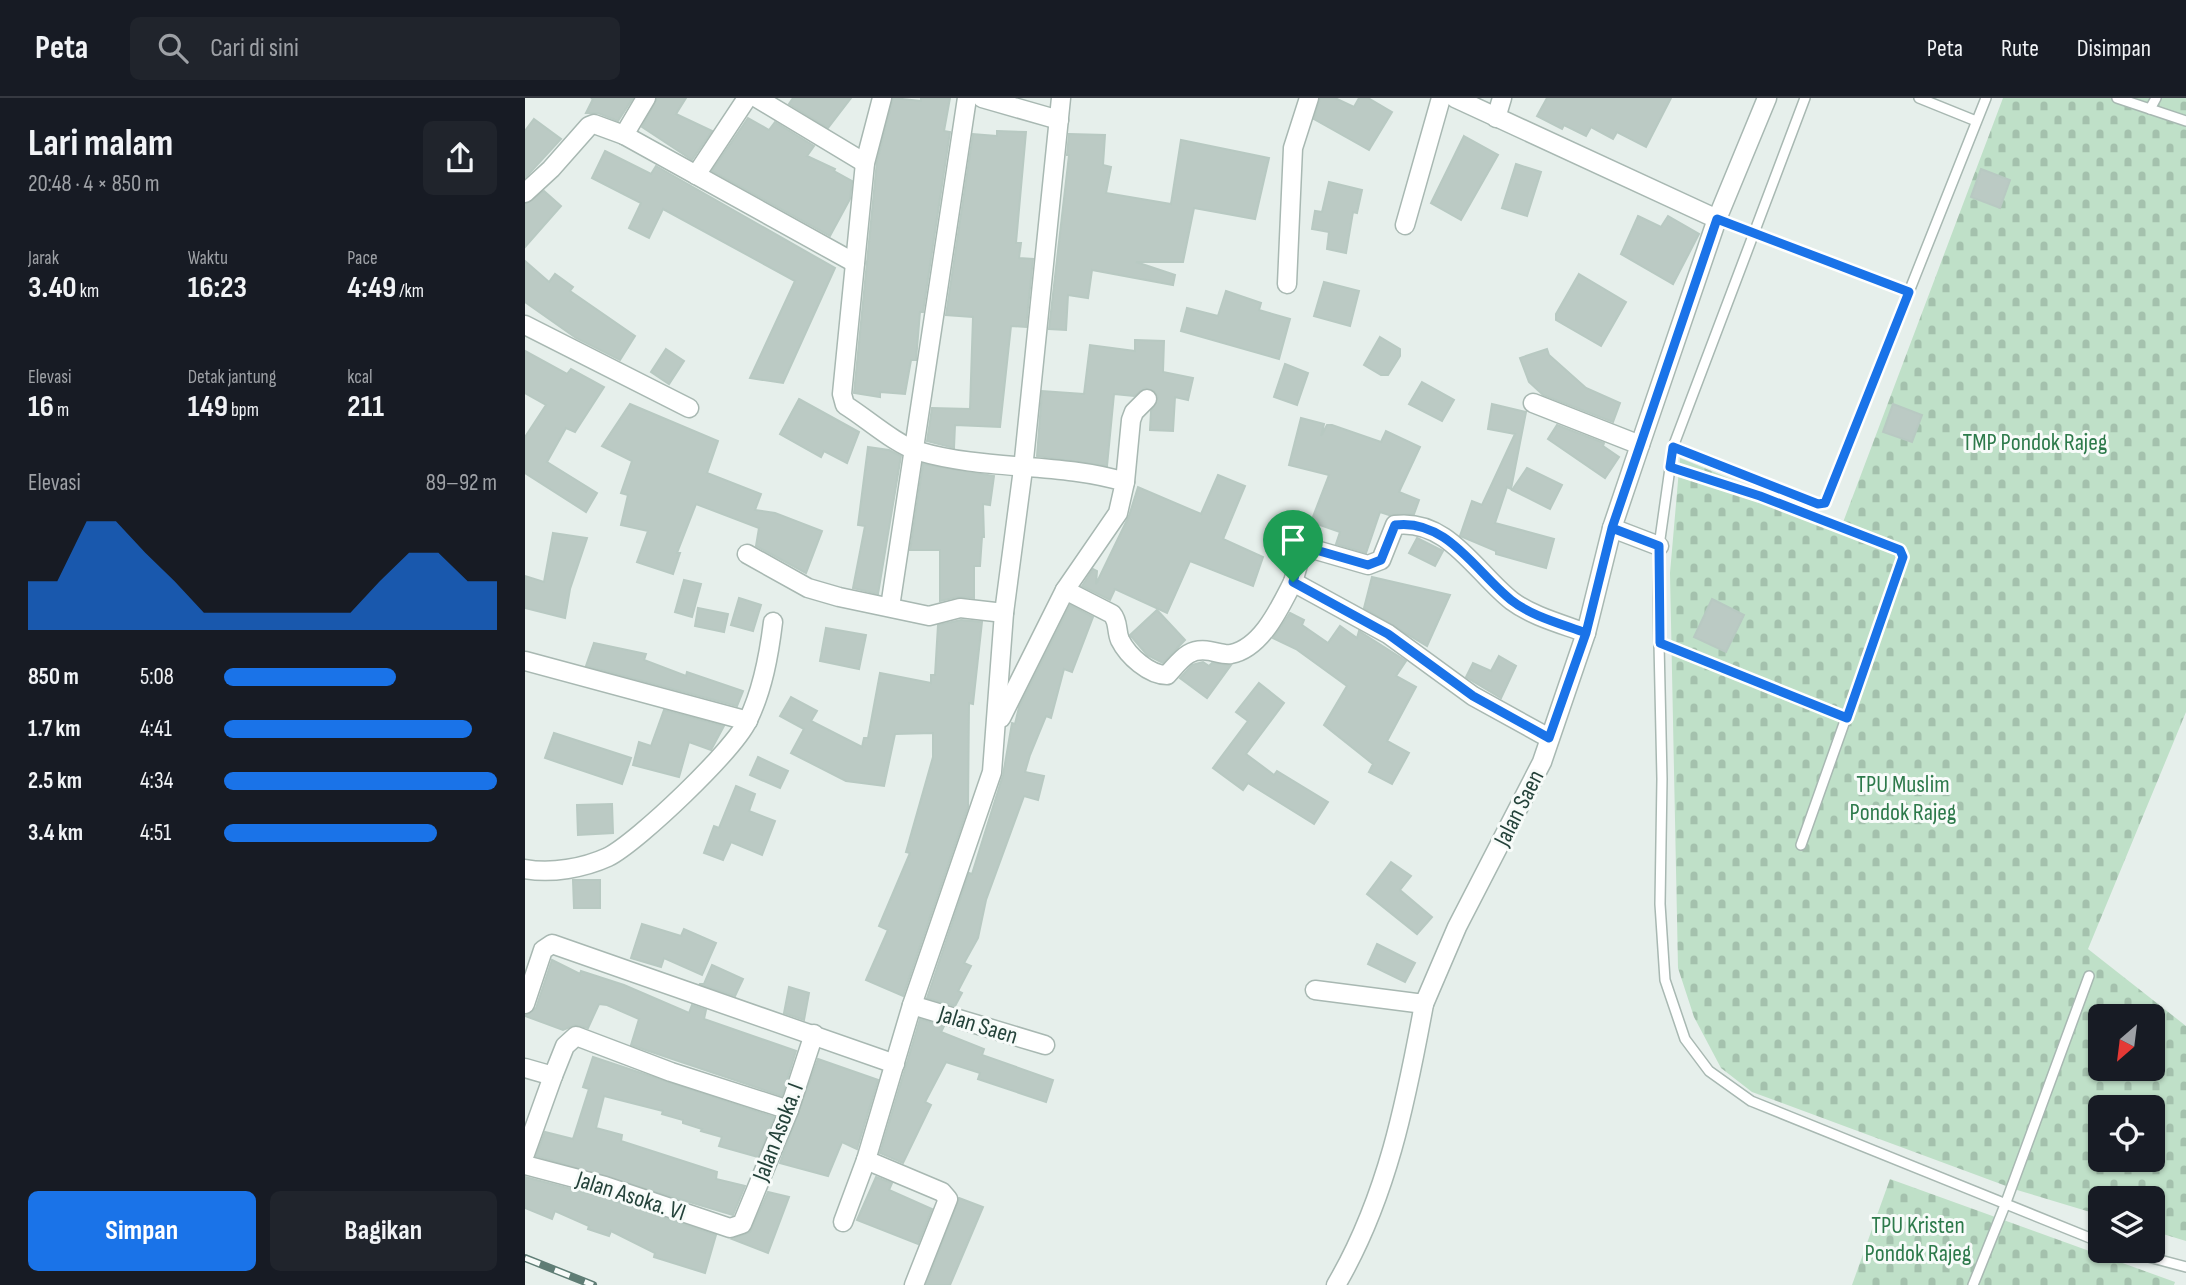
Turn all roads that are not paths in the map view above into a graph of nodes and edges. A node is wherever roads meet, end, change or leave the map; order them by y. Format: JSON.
{"nodes":[{"id":1,"x":646,"y":98,"type":"edge"},
{"id":2,"x":747,"y":98,"type":"edge"},
{"id":3,"x":757,"y":98,"type":"edge"},
{"id":4,"x":882,"y":98,"type":"edge"},
{"id":5,"x":967,"y":98,"type":"edge"},
{"id":6,"x":982,"y":98,"type":"edge"},
{"id":7,"x":1061,"y":98,"type":"edge"},
{"id":8,"x":1308,"y":98,"type":"edge"},
{"id":9,"x":1441,"y":98,"type":"edge"},
{"id":10,"x":1455,"y":98,"type":"edge"},
{"id":11,"x":1503,"y":98,"type":"edge"},
{"id":12,"x":1767,"y":98,"type":"edge"},
{"id":13,"x":1805,"y":98,"type":"edge"},
{"id":14,"x":1919,"y":98,"type":"edge"},
{"id":15,"x":1986,"y":98,"type":"edge"},
{"id":16,"x":2117,"y":98,"type":"edge"},
{"id":17,"x":2157,"y":98,"type":"edge"},
{"id":18,"x":2150,"y":109,"type":"junction"},
{"id":19,"x":1496,"y":118,"type":"junction"},
{"id":20,"x":1059,"y":120,"type":"junction"},
{"id":21,"x":1976,"y":121,"type":"junction"},
{"id":22,"x":2186,"y":121,"type":"edge"},
{"id":23,"x":624,"y":135,"type":"junction"},
{"id":24,"x":866,"y":163,"type":"junction"},
{"id":25,"x":695,"y":175,"type":"junction"},
{"id":26,"x":525,"y":192,"type":"edge"},
{"id":27,"x":1717,"y":219,"type":"junction"},
{"id":28,"x":1405,"y":225,"type":"dead end"},
{"id":29,"x":1754,"y":233,"type":"junction"},
{"id":30,"x":855,"y":263,"type":"junction"},
{"id":31,"x":1287,"y":284,"type":"dead end"},
{"id":32,"x":1909,"y":292,"type":"junction"},
{"id":33,"x":525,"y":326,"type":"edge"},
{"id":34,"x":1147,"y":398,"type":"dead end"},
{"id":35,"x":1533,"y":403,"type":"dead end"},
{"id":36,"x":689,"y":408,"type":"dead end"},
{"id":37,"x":1640,"y":445,"type":"junction"},
{"id":38,"x":1673,"y":447,"type":"junction"},
{"id":39,"x":916,"y":451,"type":"junction"},
{"id":40,"x":1670,"y":467,"type":"junction"},
{"id":41,"x":1023,"y":468,"type":"junction"},
{"id":42,"x":1125,"y":482,"type":"junction"},
{"id":43,"x":1615,"y":529,"type":"junction"},
{"id":44,"x":1656,"y":545,"type":"junction"},
{"id":45,"x":747,"y":554,"type":"dead end"},
{"id":46,"x":1293,"y":582,"type":"junction"},
{"id":47,"x":1065,"y":590,"type":"junction"},
{"id":48,"x":890,"y":607,"type":"junction"},
{"id":49,"x":1004,"y":613,"type":"junction"},
{"id":50,"x":773,"y":622,"type":"dead end"},
{"id":51,"x":1586,"y":633,"type":"junction"},
{"id":52,"x":1660,"y":643,"type":"junction"},
{"id":53,"x":525,"y":661,"type":"edge"},
{"id":54,"x":1847,"y":718,"type":"junction"},
{"id":55,"x":748,"y":721,"type":"junction"},
{"id":56,"x":998,"y":724,"type":"junction"},
{"id":57,"x":1549,"y":738,"type":"junction"},
{"id":58,"x":1801,"y":845,"type":"dead end"},
{"id":59,"x":525,"y":869,"type":"edge"},
{"id":60,"x":2089,"y":976,"type":"dead end"},
{"id":61,"x":1315,"y":990,"type":"dead end"},
{"id":62,"x":525,"y":1004,"type":"edge"},
{"id":63,"x":1424,"y":1004,"type":"junction"},
{"id":64,"x":912,"y":1005,"type":"junction"},
{"id":65,"x":814,"y":1034,"type":"junction"},
{"id":66,"x":1045,"y":1045,"type":"dead end"},
{"id":67,"x":895,"y":1064,"type":"junction"},
{"id":68,"x":525,"y":1068,"type":"edge"},
{"id":69,"x":553,"y":1076,"type":"junction"},
{"id":70,"x":789,"y":1110,"type":"junction"},
{"id":71,"x":525,"y":1154,"type":"edge"},
{"id":72,"x":866,"y":1160,"type":"junction"},
{"id":73,"x":525,"y":1165,"type":"edge"},
{"id":74,"x":2005,"y":1205,"type":"junction"},
{"id":75,"x":843,"y":1222,"type":"dead end"},
{"id":76,"x":737,"y":1228,"type":"joint"},
{"id":77,"x":2088,"y":1237,"type":"edge"},
{"id":78,"x":2165,"y":1261,"type":"edge"},
{"id":79,"x":2186,"y":1267,"type":"edge"},
{"id":80,"x":914,"y":1285,"type":"edge"},
{"id":81,"x":1336,"y":1285,"type":"edge"},
{"id":82,"x":1973,"y":1285,"type":"edge"}],
"edges":[{"from":1,"to":23,"type":"street"},
{"from":2,"to":25,"type":"street"},
{"from":3,"to":24,"type":"street"},
{"from":4,"to":24,"type":"street"},
{"from":5,"to":39,"type":"street"},
{"from":6,"to":20,"type":"street"},
{"from":7,"to":20,"type":"street"},
{"from":8,"to":31,"type":"street"},
{"from":9,"to":28,"type":"street"},
{"from":10,"to":19,"type":"street"},
{"from":11,"to":19,"type":"street"},
{"from":12,"to":27,"type":"street","name":"Jalan Saen"},
{"from":13,"to":29,"type":"lane"},
{"from":14,"to":21,"type":"lane"},
{"from":15,"to":21,"type":"lane"},
{"from":16,"to":18,"type":"lane"},
{"from":17,"to":18,"type":"lane"},
{"from":18,"to":22,"type":"lane"},
{"from":19,"to":27,"type":"street"},
{"from":20,"to":41,"type":"street"},
{"from":21,"to":32,"type":"lane"},
{"from":23,"to":25,"type":"street"},
{"from":23,"to":26,"type":"street"},
{"from":24,"to":30,"type":"street"},
{"from":25,"to":30,"type":"street"},
{"from":27,"to":29,"type":"lane"},
{"from":27,"to":37,"type":"street","name":"Jalan Saen"},
{"from":29,"to":32,"type":"lane"},
{"from":29,"to":38,"type":"lane"},
{"from":30,"to":39,"type":"street"},
{"from":32,"to":38,"type":"lane"},
{"from":33,"to":36,"type":"street"},
{"from":34,"to":42,"type":"street"},
{"from":35,"to":37,"type":"street"},
{"from":37,"to":43,"type":"street","name":"Jalan Saen"},
{"from":38,"to":40,"type":"lane"},
{"from":39,"to":41,"type":"street"},
{"from":39,"to":48,"type":"street"},
{"from":40,"to":44,"type":"lane"},
{"from":40,"to":54,"type":"lane"},
{"from":41,"to":42,"type":"street"},
{"from":41,"to":49,"type":"street"},
{"from":42,"to":47,"type":"street"},
{"from":43,"to":44,"type":"street"},
{"from":43,"to":51,"type":"street","name":"Jalan Saen"},
{"from":44,"to":52,"type":"lane"},
{"from":45,"to":48,"type":"street"},
{"from":46,"to":47,"type":"street"},
{"from":46,"to":51,"type":"street"},
{"from":46,"to":57,"type":"street"},
{"from":47,"to":56,"type":"street"},
{"from":48,"to":49,"type":"street"},
{"from":49,"to":56,"type":"street"},
{"from":50,"to":55,"type":"street"},
{"from":51,"to":57,"type":"street","name":"Jalan Saen"},
{"from":52,"to":54,"type":"lane"},
{"from":52,"to":74,"type":"lane"},
{"from":53,"to":55,"type":"street"},
{"from":54,"to":58,"type":"lane"},
{"from":55,"to":59,"type":"street"},
{"from":56,"to":64,"type":"street"},
{"from":57,"to":63,"type":"street","name":"Jalan Saen"},
{"from":60,"to":74,"type":"lane"},
{"from":61,"to":63,"type":"street"},
{"from":62,"to":65,"type":"street"},
{"from":63,"to":81,"type":"street","name":"Jalan Saen"},
{"from":64,"to":66,"type":"street","name":"Jalan Saen"},
{"from":64,"to":67,"type":"street"},
{"from":65,"to":67,"type":"street"},
{"from":65,"to":70,"type":"street","name":"Jalan Asoka. I"},
{"from":67,"to":72,"type":"street"},
{"from":68,"to":69,"type":"street"},
{"from":69,"to":70,"type":"street"},
{"from":69,"to":71,"type":"street"},
{"from":70,"to":76,"type":"street","name":"Jalan Asoka. I"},
{"from":72,"to":75,"type":"street"},
{"from":72,"to":80,"type":"street"},
{"from":73,"to":76,"type":"street","name":"Jalan Asoka. VI"},
{"from":74,"to":77,"type":"lane"},
{"from":74,"to":82,"type":"lane"},
{"from":78,"to":79,"type":"lane"}]}
